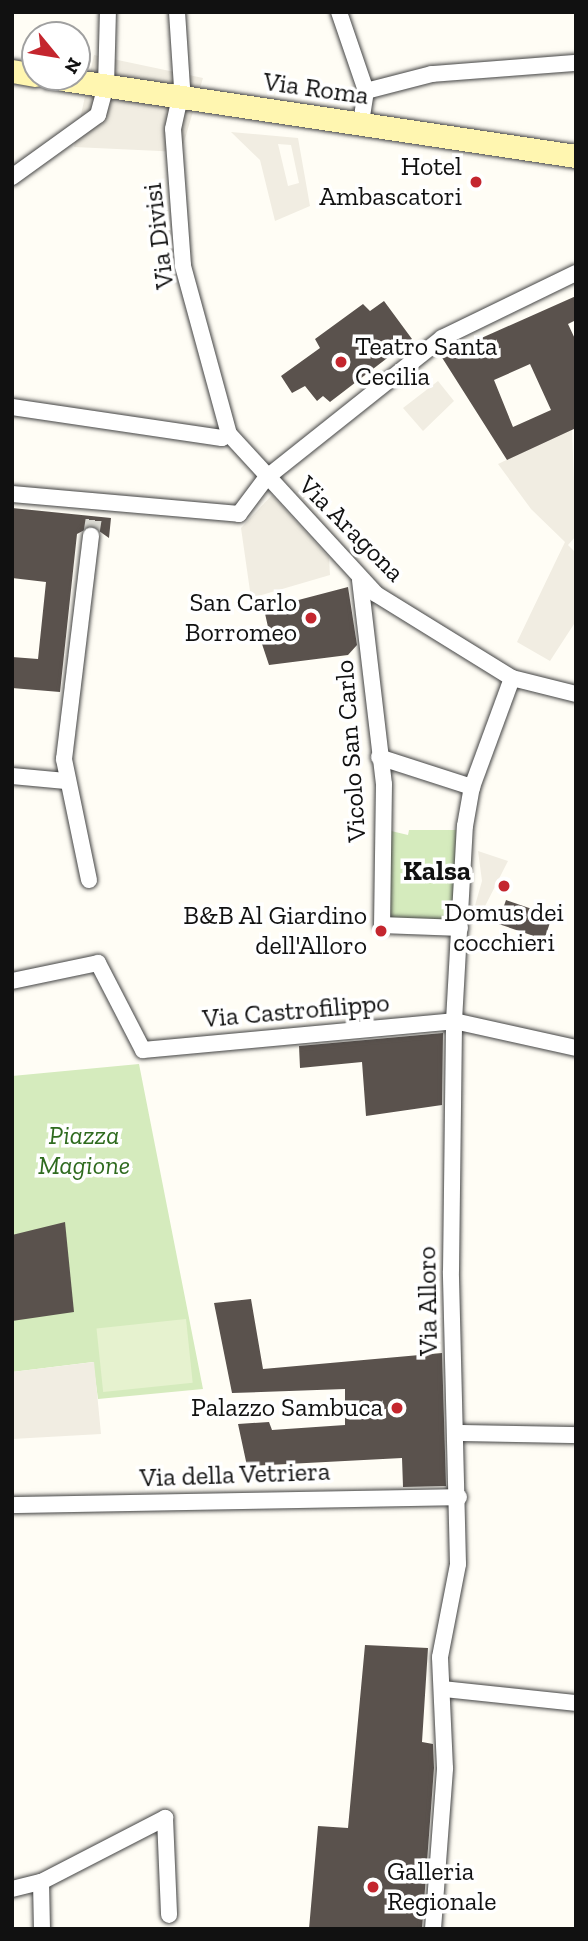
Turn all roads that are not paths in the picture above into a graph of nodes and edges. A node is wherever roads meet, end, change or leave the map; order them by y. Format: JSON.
{"nodes":[{"id":1,"x":108,"y":12,"type":"edge"},
{"id":2,"x":177,"y":12,"type":"edge"},
{"id":3,"x":339,"y":12,"type":"edge"},
{"id":4,"x":576,"y":63,"type":"edge"},
{"id":5,"x":91,"y":84,"type":"edge"},
{"id":6,"x":106,"y":86,"type":"junction"},
{"id":7,"x":366,"y":91,"type":"junction"},
{"id":8,"x":178,"y":97,"type":"junction"},
{"id":9,"x":361,"y":124,"type":"junction"},
{"id":10,"x":576,"y":156,"type":"edge"},
{"id":11,"x":12,"y":177,"type":"edge"},
{"id":12,"x":576,"y":274,"type":"edge"},
{"id":13,"x":12,"y":407,"type":"edge"},
{"id":14,"x":229,"y":434,"type":"junction"},
{"id":15,"x":266,"y":478,"type":"junction"},
{"id":16,"x":12,"y":494,"type":"edge"},
{"id":17,"x":92,"y":536,"type":"tunnel mouth"},
{"id":18,"x":360,"y":580,"type":"junction"},
{"id":19,"x":512,"y":678,"type":"junction"},
{"id":20,"x":576,"y":694,"type":"edge"},
{"id":21,"x":379,"y":757,"type":"junction"},
{"id":22,"x":12,"y":776,"type":"edge"},
{"id":23,"x":66,"y":781,"type":"junction"},
{"id":24,"x":472,"y":787,"type":"junction"},
{"id":25,"x":89,"y":880,"type":"dead end"},
{"id":26,"x":460,"y":928,"type":"junction"},
{"id":27,"x":12,"y":981,"type":"edge"},
{"id":28,"x":454,"y":1021,"type":"junction"},
{"id":29,"x":576,"y":1048,"type":"edge"},
{"id":30,"x":456,"y":1433,"type":"junction"},
{"id":31,"x":576,"y":1435,"type":"edge"},
{"id":32,"x":459,"y":1497,"type":"junction"},
{"id":33,"x":12,"y":1505,"type":"edge"},
{"id":34,"x":443,"y":1689,"type":"junction"},
{"id":35,"x":576,"y":1703,"type":"edge"},
{"id":36,"x":41,"y":1882,"type":"junction"},
{"id":37,"x":12,"y":1889,"type":"edge"},
{"id":38,"x":169,"y":1915,"type":"dead end"},
{"id":39,"x":42,"y":1929,"type":"edge"},
{"id":40,"x":433,"y":1929,"type":"edge"}],
"edges":[{"from":1,"to":6,"type":"street"},
{"from":2,"to":8,"type":"street","name":"Via Divisi"},
{"from":3,"to":7,"type":"street"},
{"from":4,"to":7,"type":"street"},
{"from":5,"to":6,"type":"street","name":"Via Roma"},
{"from":6,"to":8,"type":"street","name":"Via Roma"},
{"from":6,"to":11,"type":"street"},
{"from":7,"to":9,"type":"street"},
{"from":8,"to":9,"type":"street","name":"Via Roma"},
{"from":8,"to":14,"type":"street","name":"Via Divisi"},
{"from":9,"to":10,"type":"street","name":"Via Roma"},
{"from":12,"to":15,"type":"street"},
{"from":13,"to":14,"type":"street"},
{"from":14,"to":15,"type":"street","name":"Via Divisi"},
{"from":15,"to":16,"type":"street"},
{"from":15,"to":18,"type":"street","name":"Via Aragona"},
{"from":17,"to":23,"type":"street"},
{"from":18,"to":19,"type":"street","name":"Via Aragona"},
{"from":18,"to":21,"type":"street","name":"Vicolo San Carlo"},
{"from":19,"to":20,"type":"street","name":"Via Aragona"},
{"from":19,"to":24,"type":"street","name":"Via Alloro"},
{"from":21,"to":24,"type":"street"},
{"from":21,"to":26,"type":"street","name":"Vicolo San Carlo"},
{"from":22,"to":23,"type":"street"},
{"from":23,"to":25,"type":"street"},
{"from":24,"to":26,"type":"street","name":"Via Alloro"},
{"from":26,"to":28,"type":"street","name":"Via Alloro"},
{"from":27,"to":28,"type":"street","name":"Via Castrofilippo"},
{"from":28,"to":29,"type":"street","name":"Via Castrofilippo"},
{"from":28,"to":30,"type":"street","name":"Via Alloro"},
{"from":30,"to":31,"type":"street"},
{"from":30,"to":32,"type":"street","name":"Via Alloro"},
{"from":32,"to":33,"type":"street","name":"Via della Vetriera"},
{"from":32,"to":34,"type":"street","name":"Via Alloro"},
{"from":34,"to":35,"type":"street"},
{"from":34,"to":40,"type":"street","name":"Via Alloro"},
{"from":36,"to":37,"type":"street"},
{"from":36,"to":38,"type":"street"},
{"from":36,"to":39,"type":"street"}]}
